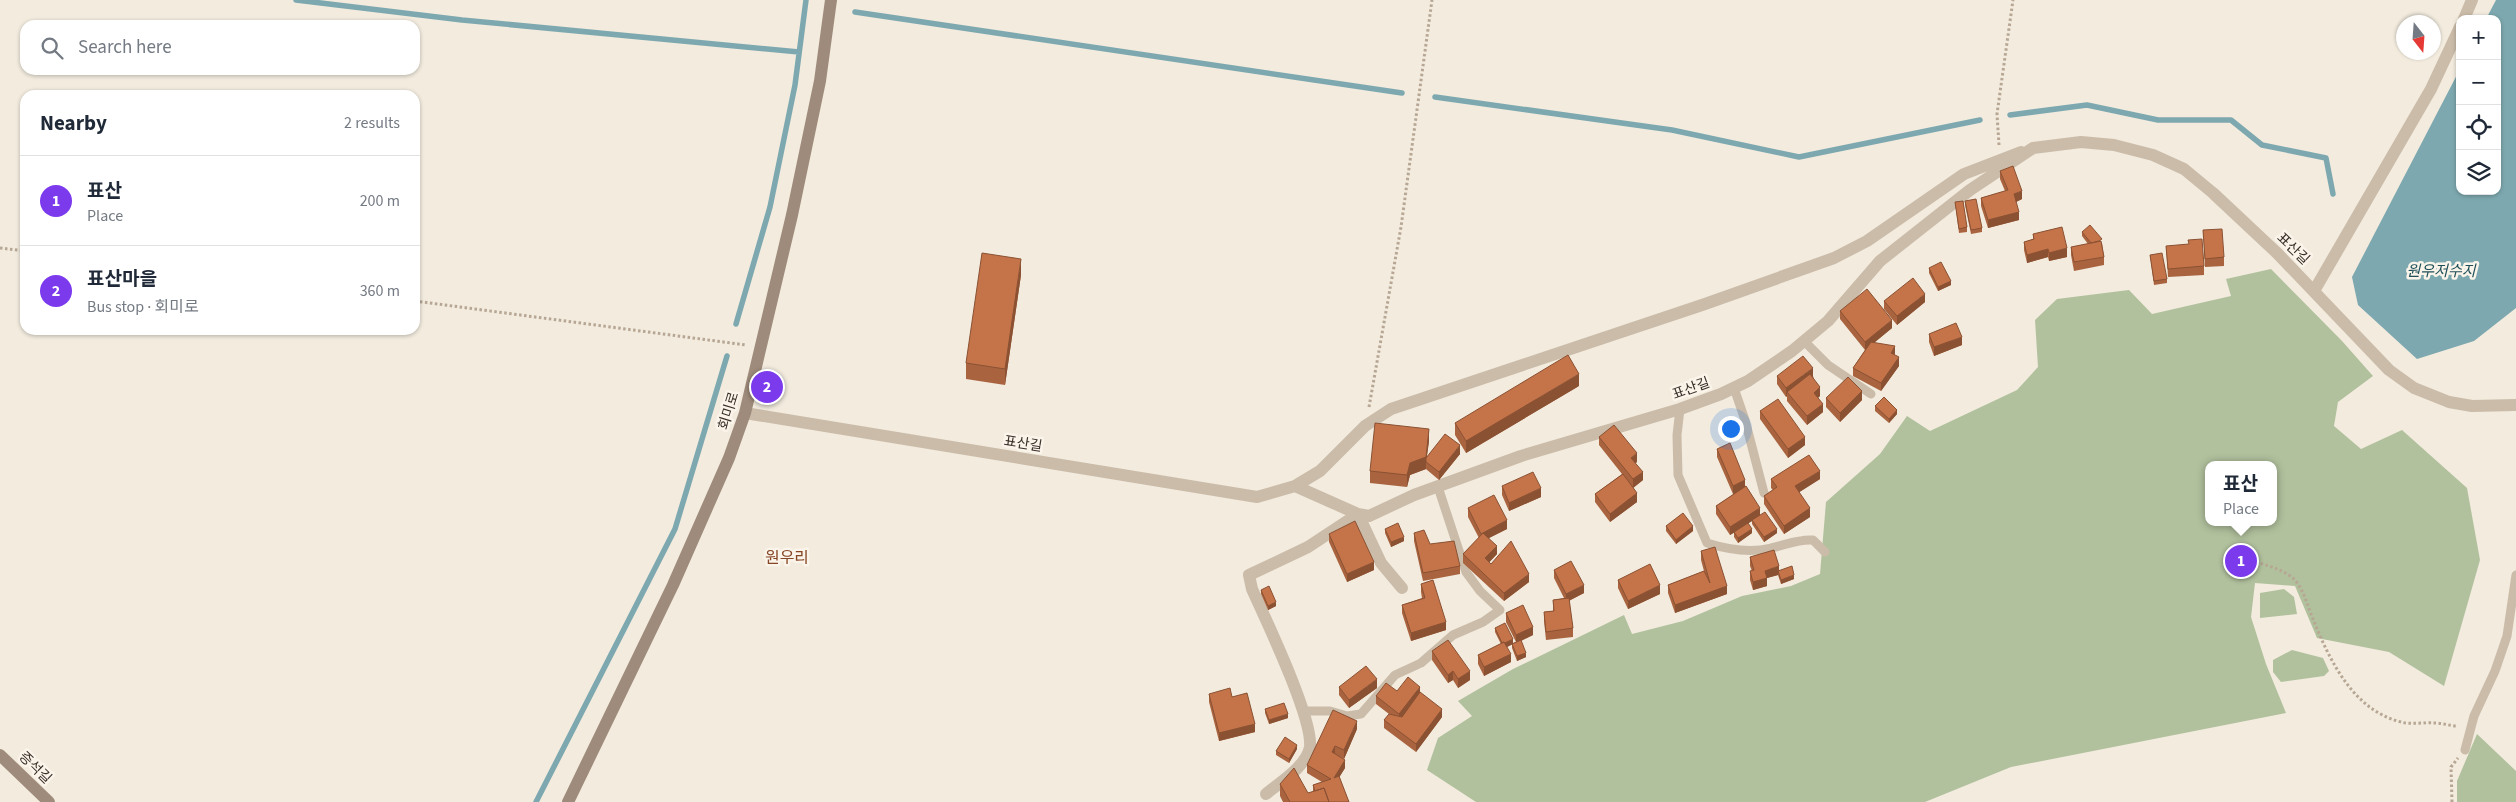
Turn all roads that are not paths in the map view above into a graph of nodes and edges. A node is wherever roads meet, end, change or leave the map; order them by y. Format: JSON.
{"nodes":[{"id":1,"x":831,"y":0,"type":"edge"},
{"id":2,"x":2472,"y":0,"type":"edge"},
{"id":3,"x":2466,"y":15,"type":"edge"},
{"id":4,"x":2456,"y":36,"type":"edge"},
{"id":5,"x":2033,"y":148,"type":"junction"},
{"id":6,"x":2314,"y":291,"type":"junction"},
{"id":7,"x":1804,"y":341,"type":"junction"},
{"id":8,"x":1734,"y":388,"type":"junction"},
{"id":9,"x":1872,"y":394,"type":"dead end"},
{"id":10,"x":2516,"y":405,"type":"edge"},
{"id":11,"x":1680,"y":409,"type":"junction"},
{"id":12,"x":745,"y":413,"type":"junction"},
{"id":13,"x":1295,"y":486,"type":"junction"},
{"id":14,"x":1438,"y":487,"type":"junction"},
{"id":15,"x":1764,"y":493,"type":"edge"},
{"id":16,"x":1358,"y":514,"type":"junction"},
{"id":17,"x":1825,"y":552,"type":"dead end"},
{"id":18,"x":2516,"y":576,"type":"edge"},
{"id":19,"x":1402,"y":588,"type":"dead end"},
{"id":20,"x":1304,"y":712,"type":"junction"},
{"id":21,"x":2465,"y":750,"type":"road end"},
{"id":22,"x":0,"y":755,"type":"edge"},
{"id":23,"x":1266,"y":794,"type":"dead end"},
{"id":24,"x":49,"y":802,"type":"edge"},
{"id":25,"x":568,"y":802,"type":"edge"}],
"edges":[{"from":1,"to":12,"type":"street","name":"회미로"},
{"from":2,"to":3,"type":"street"},
{"from":4,"to":6,"type":"street"},
{"from":5,"to":6,"type":"street","name":"표산길"},
{"from":5,"to":7,"type":"street","name":"표산길"},
{"from":5,"to":13,"type":"street","name":"표산길"},
{"from":6,"to":10,"type":"street","name":"표산길"},
{"from":7,"to":8,"type":"street","name":"표산길"},
{"from":7,"to":9,"type":"lane"},
{"from":8,"to":11,"type":"street","name":"표산길"},
{"from":8,"to":15,"type":"lane"},
{"from":11,"to":14,"type":"street","name":"표산길"},
{"from":11,"to":17,"type":"lane"},
{"from":12,"to":13,"type":"street","name":"표산길"},
{"from":12,"to":25,"type":"street","name":"회미로"},
{"from":13,"to":16,"type":"street"},
{"from":14,"to":16,"type":"street","name":"표산길"},
{"from":14,"to":20,"type":"lane"},
{"from":16,"to":19,"type":"street"},
{"from":16,"to":20,"type":"street"},
{"from":18,"to":21,"type":"lane"},
{"from":20,"to":23,"type":"street"},
{"from":22,"to":24,"type":"street","name":"증석길"}]}
